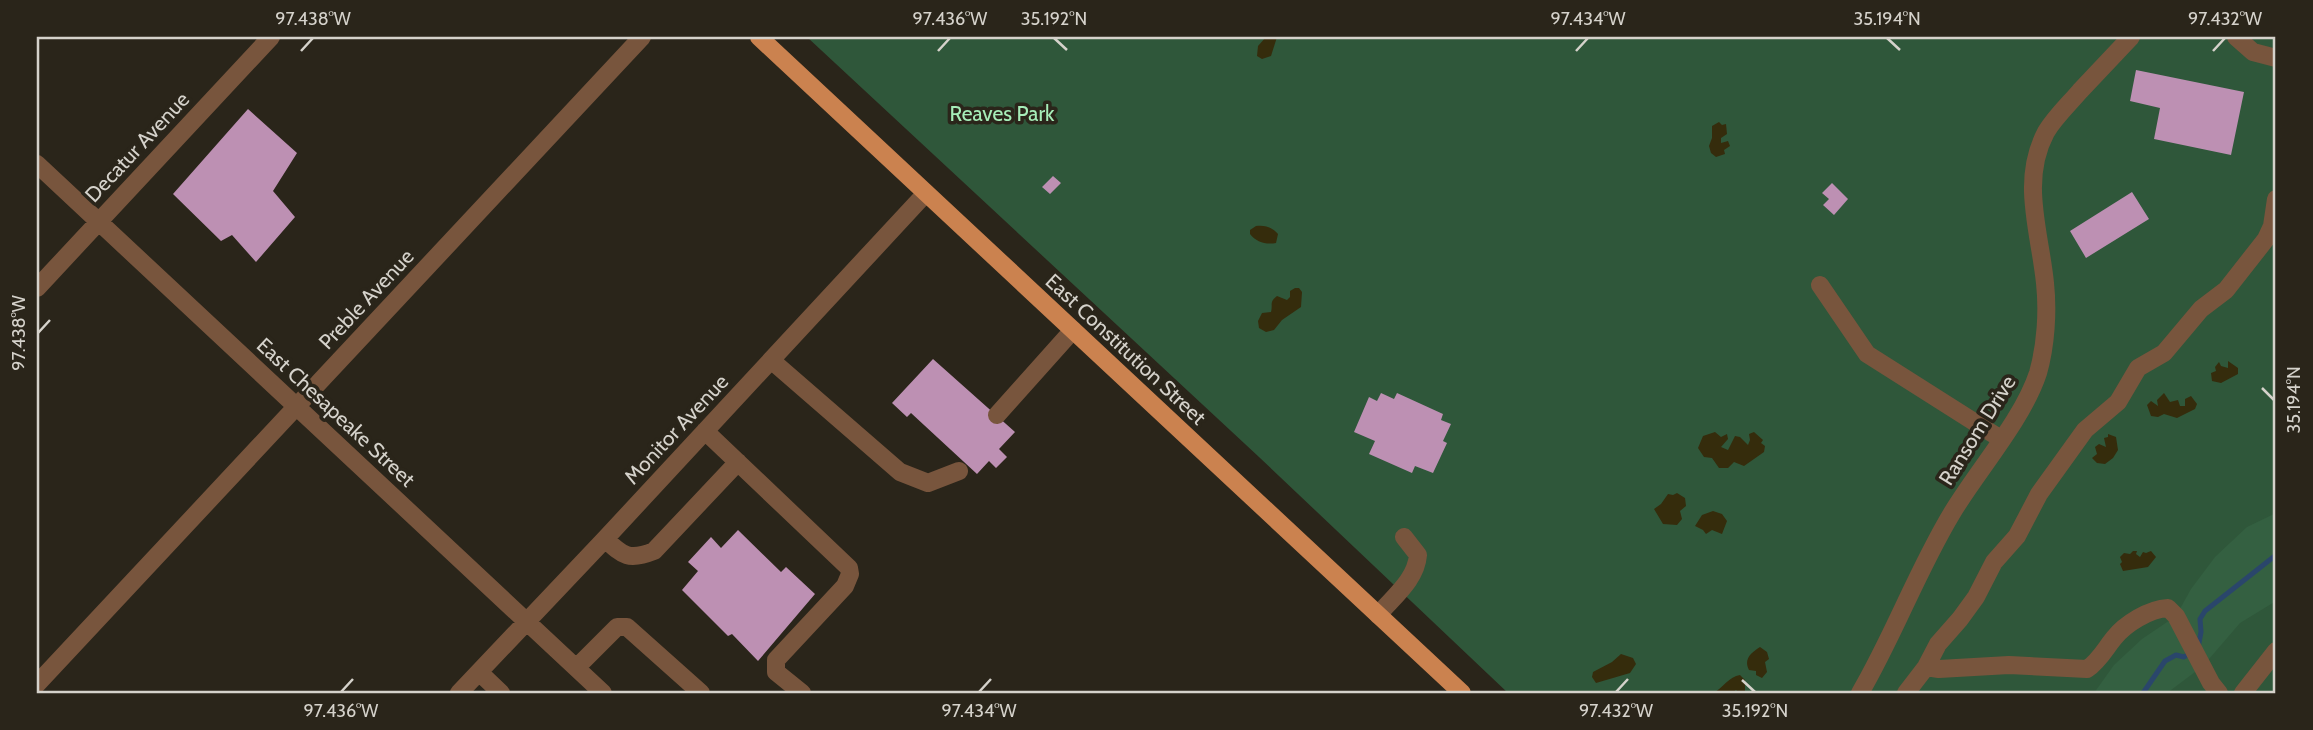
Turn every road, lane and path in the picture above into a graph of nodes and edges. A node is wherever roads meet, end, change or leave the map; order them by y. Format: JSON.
{"nodes":[{"id":1,"x":271,"y":37,"type":"edge"},
{"id":2,"x":642,"y":37,"type":"edge"},
{"id":3,"x":759,"y":37,"type":"edge"},
{"id":4,"x":2131,"y":37,"type":"edge"},
{"id":5,"x":2236,"y":37,"type":"edge"},
{"id":6,"x":2276,"y":58,"type":"edge"},
{"id":7,"x":37,"y":164,"type":"edge"},
{"id":8,"x":926,"y":193,"type":"junction"},
{"id":9,"x":2276,"y":199,"type":"edge"},
{"id":10,"x":98,"y":221,"type":"junction"},
{"id":11,"x":1820,"y":285,"type":"dead end"},
{"id":12,"x":37,"y":288,"type":"edge"},
{"id":13,"x":1073,"y":330,"type":"junction"},
{"id":14,"x":771,"y":360,"type":"junction"},
{"id":15,"x":297,"y":406,"type":"junction"},
{"id":16,"x":997,"y":415,"type":"dead end"},
{"id":17,"x":705,"y":431,"type":"junction"},
{"id":18,"x":2001,"y":439,"type":"junction"},
{"id":19,"x":738,"y":462,"type":"junction"},
{"id":20,"x":959,"y":471,"type":"dead end"},
{"id":21,"x":1404,"y":537,"type":"dead end"},
{"id":22,"x":605,"y":539,"type":"junction"},
{"id":23,"x":1378,"y":615,"type":"junction"},
{"id":24,"x":526,"y":621,"type":"junction"},
{"id":25,"x":2276,"y":651,"type":"edge"},
{"id":26,"x":577,"y":667,"type":"junction"},
{"id":27,"x":1926,"y":667,"type":"junction"},
{"id":28,"x":479,"y":672,"type":"junction"},
{"id":29,"x":37,"y":684,"type":"edge"},
{"id":30,"x":459,"y":693,"type":"edge"},
{"id":31,"x":501,"y":693,"type":"edge"},
{"id":32,"x":603,"y":693,"type":"edge"},
{"id":33,"x":701,"y":693,"type":"edge"},
{"id":34,"x":802,"y":693,"type":"edge"},
{"id":35,"x":1462,"y":693,"type":"edge"},
{"id":36,"x":1860,"y":693,"type":"edge"},
{"id":37,"x":1906,"y":693,"type":"edge"},
{"id":38,"x":2219,"y":693,"type":"edge"},
{"id":39,"x":2243,"y":693,"type":"edge"}],
"edges":[{"from":1,"to":10,"type":"street","name":"Decatur Avenue"},
{"from":2,"to":15,"type":"street","name":"Preble Avenue"},
{"from":3,"to":8,"type":"main road","name":"East Constitution Street"},
{"from":4,"to":18,"type":"street","name":"Ransom Drive"},
{"from":5,"to":6,"type":"street"},
{"from":7,"to":10,"type":"street","name":"East Chesapeake Street"},
{"from":8,"to":13,"type":"main road","name":"East Constitution Street"},
{"from":8,"to":14,"type":"street","name":"Monitor Avenue"},
{"from":9,"to":27,"type":"street"},
{"from":10,"to":12,"type":"street","name":"Decatur Avenue"},
{"from":10,"to":15,"type":"street","name":"East Chesapeake Street"},
{"from":11,"to":18,"type":"street"},
{"from":13,"to":16,"type":"street"},
{"from":13,"to":23,"type":"main road","name":"East Constitution Street"},
{"from":14,"to":17,"type":"street","name":"Monitor Avenue"},
{"from":14,"to":20,"type":"street"},
{"from":15,"to":24,"type":"street","name":"East Chesapeake Street"},
{"from":15,"to":29,"type":"street","name":"Preble Avenue"},
{"from":17,"to":19,"type":"street"},
{"from":17,"to":22,"type":"street","name":"Monitor Avenue"},
{"from":18,"to":36,"type":"street","name":"Ransom Drive"},
{"from":19,"to":22,"type":"street"},
{"from":19,"to":34,"type":"street"},
{"from":21,"to":23,"type":"street"},
{"from":22,"to":24,"type":"street","name":"Monitor Avenue"},
{"from":23,"to":35,"type":"main road","name":"East Constitution Street"},
{"from":24,"to":26,"type":"street","name":"East Chesapeake Street"},
{"from":24,"to":28,"type":"street","name":"Monitor Avenue"},
{"from":25,"to":39,"type":"street"},
{"from":26,"to":32,"type":"street","name":"East Chesapeake Street"},
{"from":26,"to":33,"type":"street"},
{"from":27,"to":37,"type":"street"},
{"from":27,"to":38,"type":"street"},
{"from":28,"to":30,"type":"street","name":"Monitor Avenue"},
{"from":28,"to":31,"type":"street"}]}
